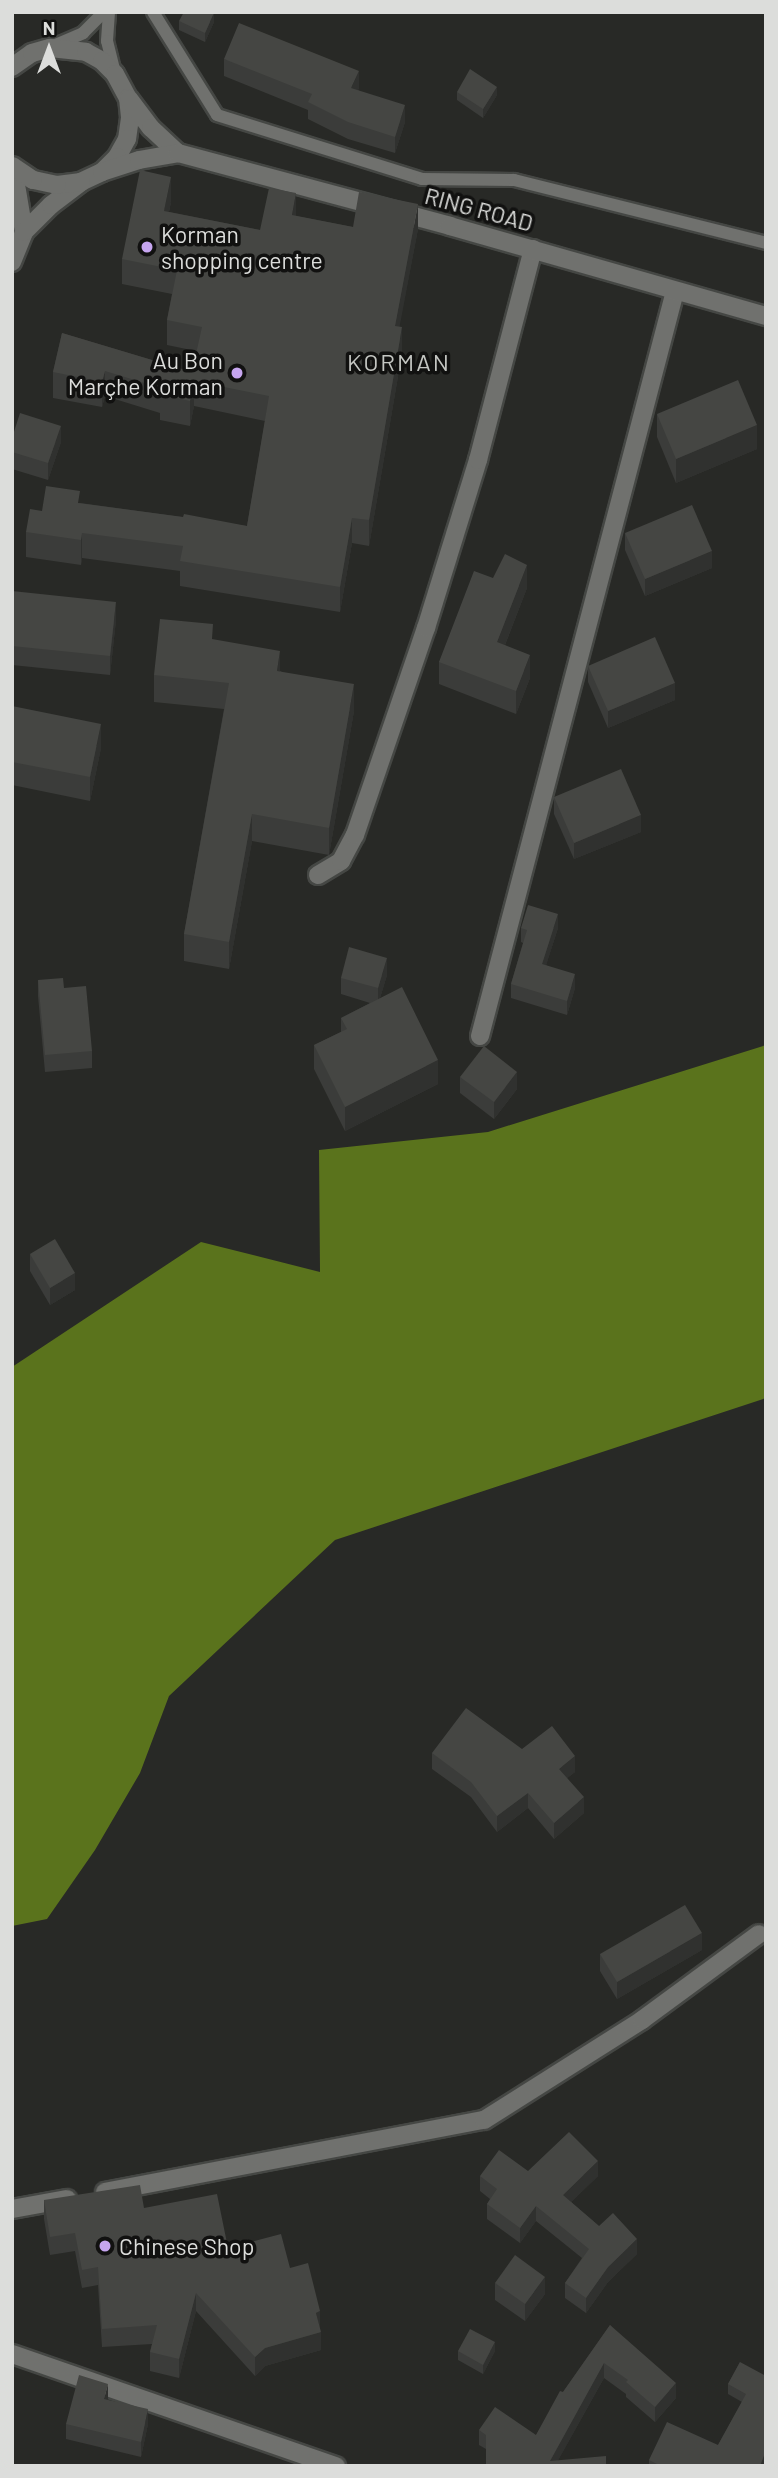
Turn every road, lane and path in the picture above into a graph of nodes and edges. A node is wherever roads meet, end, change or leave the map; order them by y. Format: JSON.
{"nodes":[{"id":1,"x":104,"y":12,"type":"edge"},
{"id":2,"x":109,"y":12,"type":"edge"},
{"id":3,"x":153,"y":12,"type":"edge"},
{"id":4,"x":50,"y":48,"type":"junction"},
{"id":5,"x":13,"y":65,"type":"edge"},
{"id":6,"x":116,"y":74,"type":"junction"},
{"id":7,"x":128,"y":98,"type":"junction"},
{"id":8,"x":178,"y":153,"type":"junction"},
{"id":9,"x":12,"y":167,"type":"edge"},
{"id":10,"x":102,"y":172,"type":"junction"},
{"id":11,"x":81,"y":182,"type":"junction"},
{"id":12,"x":24,"y":232,"type":"junction"},
{"id":13,"x":766,"y":243,"type":"edge"},
{"id":14,"x":533,"y":249,"type":"junction"},
{"id":15,"x":12,"y":262,"type":"edge"},
{"id":16,"x":675,"y":291,"type":"junction"},
{"id":17,"x":766,"y":316,"type":"edge"},
{"id":18,"x":318,"y":875,"type":"dead end"},
{"id":19,"x":480,"y":1037,"type":"dead end"},
{"id":20,"x":759,"y":1934,"type":"dead end"},
{"id":21,"x":12,"y":2209,"type":"edge"},
{"id":22,"x":12,"y":2354,"type":"edge"},
{"id":23,"x":336,"y":2466,"type":"edge"}],
"edges":[{"from":1,"to":4,"type":"lane"},
{"from":2,"to":6,"type":"lane"},
{"from":3,"to":13,"type":"lane"},
{"from":4,"to":5,"type":"street"},
{"from":4,"to":6,"type":"street"},
{"from":6,"to":7,"type":"street","name":"RING ROAD"},
{"from":7,"to":8,"type":"street","name":"RING ROAD"},
{"from":7,"to":10,"type":"street"},
{"from":8,"to":10,"type":"street","name":"RING ROAD"},
{"from":8,"to":14,"type":"street","name":"RING ROAD"},
{"from":9,"to":11,"type":"street"},
{"from":9,"to":12,"type":"street"},
{"from":10,"to":11,"type":"street","name":"RING ROAD"},
{"from":11,"to":12,"type":"street"},
{"from":12,"to":15,"type":"street"},
{"from":14,"to":16,"type":"street","name":"RING ROAD"},
{"from":14,"to":18,"type":"street"},
{"from":16,"to":17,"type":"street","name":"RING ROAD"},
{"from":16,"to":19,"type":"street"},
{"from":20,"to":21,"type":"street"},
{"from":22,"to":23,"type":"street"}]}
